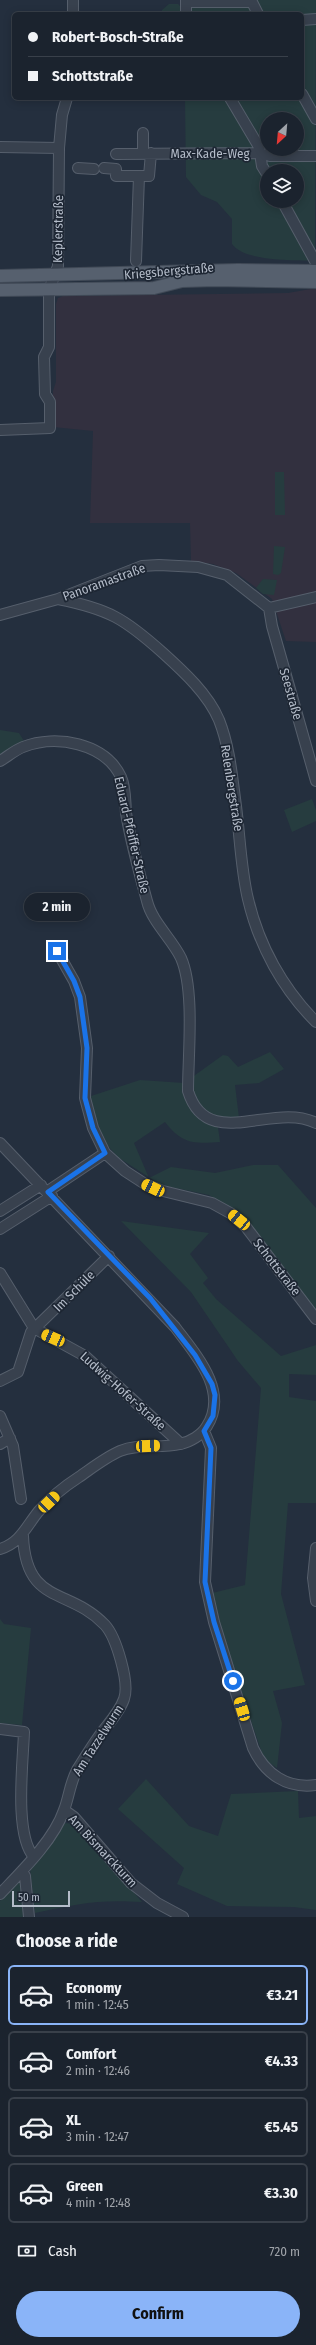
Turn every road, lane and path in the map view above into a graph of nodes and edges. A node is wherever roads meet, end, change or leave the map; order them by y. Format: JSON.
{"nodes":[{"id":1,"x":73,"y":0,"type":"edge"},
{"id":2,"x":186,"y":1,"type":"edge"},
{"id":3,"x":73,"y":12,"type":"edge"},
{"id":4,"x":186,"y":12,"type":"edge"},
{"id":5,"x":257,"y":12,"type":"edge"},
{"id":6,"x":316,"y":19,"type":"edge"},
{"id":7,"x":304,"y":20,"type":"edge"},
{"id":8,"x":304,"y":98,"type":"edge"},
{"id":9,"x":66,"y":100,"type":"edge"},
{"id":10,"x":231,"y":100,"type":"edge"},
{"id":11,"x":316,"y":119,"type":"edge"},
{"id":12,"x":143,"y":133,"type":"dead end"},
{"id":13,"x":0,"y":147,"type":"edge"},
{"id":14,"x":59,"y":148,"type":"junction"},
{"id":15,"x":147,"y":153,"type":"junction"},
{"id":16,"x":260,"y":153,"type":"joint"},
{"id":17,"x":304,"y":156,"type":"edge"},
{"id":18,"x":316,"y":156,"type":"edge"},
{"id":19,"x":78,"y":168,"type":"dead end"},
{"id":20,"x":116,"y":176,"type":"junction"},
{"id":21,"x":139,"y":176,"type":"junction"},
{"id":22,"x":286,"y":208,"type":"edge"},
{"id":23,"x":136,"y":262,"type":"dead end"},
{"id":24,"x":315,"y":266,"type":"edge"},
{"id":25,"x":55,"y":275,"type":"junction"},
{"id":26,"x":0,"y":276,"type":"edge"},
{"id":27,"x":316,"y":282,"type":"edge"},
{"id":28,"x":0,"y":290,"type":"edge"},
{"id":29,"x":49,"y":290,"type":"junction"},
{"id":30,"x":0,"y":430,"type":"edge"},
{"id":31,"x":316,"y":597,"type":"edge"},
{"id":32,"x":58,"y":599,"type":"junction"},
{"id":33,"x":269,"y":608,"type":"junction"},
{"id":34,"x":0,"y":615,"type":"edge"},
{"id":35,"x":0,"y":761,"type":"edge"},
{"id":36,"x":315,"y":777,"type":"edge"},
{"id":37,"x":57,"y":951,"type":"dead end"},
{"id":38,"x":316,"y":1022,"type":"edge"},
{"id":39,"x":316,"y":1123,"type":"edge"},
{"id":40,"x":0,"y":1143,"type":"edge"},
{"id":41,"x":105,"y":1153,"type":"junction"},
{"id":42,"x":47,"y":1191,"type":"junction"},
{"id":43,"x":0,"y":1211,"type":"edge"},
{"id":44,"x":0,"y":1229,"type":"edge"},
{"id":45,"x":109,"y":1256,"type":"junction"},
{"id":46,"x":0,"y":1273,"type":"edge"},
{"id":47,"x":316,"y":1319,"type":"edge"},
{"id":48,"x":34,"y":1328,"type":"junction"},
{"id":49,"x":0,"y":1381,"type":"edge"},
{"id":50,"x":0,"y":1416,"type":"edge"},
{"id":51,"x":204,"y":1431,"type":"junction"},
{"id":52,"x":10,"y":1438,"type":"junction"},
{"id":53,"x":0,"y":1444,"type":"edge"},
{"id":54,"x":181,"y":1444,"type":"junction"},
{"id":55,"x":21,"y":1499,"type":"dead end"},
{"id":56,"x":23,"y":1536,"type":"junction"},
{"id":57,"x":316,"y":1548,"type":"edge"},
{"id":58,"x":0,"y":1549,"type":"edge"},
{"id":59,"x":316,"y":1601,"type":"edge"},
{"id":60,"x":0,"y":1729,"type":"edge"},
{"id":61,"x":316,"y":1785,"type":"edge"},
{"id":62,"x":64,"y":1810,"type":"junction"},
{"id":63,"x":34,"y":1856,"type":"junction"},
{"id":64,"x":22,"y":1871,"type":"junction"},
{"id":65,"x":0,"y":1894,"type":"edge"},
{"id":66,"x":29,"y":1917,"type":"edge"},
{"id":67,"x":183,"y":1917,"type":"edge"}],
"edges":[{"from":1,"to":3,"type":"street"},
{"from":2,"to":4,"type":"street"},
{"from":2,"to":5,"type":"street"},
{"from":6,"to":7,"type":"street"},
{"from":8,"to":11,"type":"street"},
{"from":9,"to":14,"type":"street","name":"Keplerstraße"},
{"from":10,"to":16,"type":"street"},
{"from":12,"to":15,"type":"street"},
{"from":13,"to":14,"type":"street"},
{"from":14,"to":25,"type":"street","name":"Keplerstraße"},
{"from":15,"to":16,"type":"street","name":"Max-Kade-Weg"},
{"from":15,"to":20,"type":"street","name":"Max-Kade-Weg"},
{"from":15,"to":21,"type":"street"},
{"from":17,"to":18,"type":"street","name":"Max-Kade-Weg"},
{"from":19,"to":20,"type":"street"},
{"from":20,"to":21,"type":"street"},
{"from":21,"to":23,"type":"street"},
{"from":22,"to":24,"type":"street"},
{"from":24,"to":25,"type":"main road","name":"Kriegsbergstraße"},
{"from":25,"to":26,"type":"main road","name":"Kriegsbergstraße"},
{"from":25,"to":29,"type":"street","name":"Keplerstraße"},
{"from":27,"to":29,"type":"main road","name":"Kriegsbergstraße"},
{"from":28,"to":29,"type":"main road","name":"Kriegsbergstraße"},
{"from":29,"to":30,"type":"street","name":"Keplerstraße"},
{"from":31,"to":33,"type":"street"},
{"from":32,"to":33,"type":"street","name":"Panoramastraße"},
{"from":32,"to":34,"type":"street","name":"Panoramastraße"},
{"from":32,"to":38,"type":"street","name":"Relenbergstraße"},
{"from":33,"to":36,"type":"street","name":"Seestraße"},
{"from":35,"to":39,"type":"street","name":"Eduard-Pfeiffer-Straße"},
{"from":37,"to":41,"type":"street","name":"Schottstraße"},
{"from":40,"to":42,"type":"street"},
{"from":41,"to":42,"type":"street"},
{"from":41,"to":47,"type":"street","name":"Schottstraße"},
{"from":42,"to":43,"type":"street"},
{"from":42,"to":44,"type":"street"},
{"from":42,"to":45,"type":"street"},
{"from":45,"to":48,"type":"street","name":"Im Schüle"},
{"from":45,"to":51,"type":"street"},
{"from":46,"to":48,"type":"street","name":"Ludwig-Hofer-Straße"},
{"from":48,"to":49,"type":"street","name":"Im Schüle"},
{"from":48,"to":54,"type":"street","name":"Ludwig-Hofer-Straße"},
{"from":50,"to":52,"type":"street"},
{"from":51,"to":54,"type":"street"},
{"from":51,"to":61,"type":"street"},
{"from":52,"to":53,"type":"street"},
{"from":52,"to":55,"type":"street"},
{"from":54,"to":56,"type":"street"},
{"from":56,"to":58,"type":"street"},
{"from":56,"to":62,"type":"street","name":"Am Tazzelwurm"},
{"from":57,"to":59,"type":"street"},
{"from":60,"to":63,"type":"street"},
{"from":62,"to":63,"type":"street","name":"Am Tazzelwurm"},
{"from":62,"to":67,"type":"street","name":"Am Bismarckturm"},
{"from":63,"to":64,"type":"street","name":"Am Tazzelwurm"},
{"from":64,"to":65,"type":"street","name":"Am Tazzelwurm"},
{"from":64,"to":66,"type":"street"}]}
